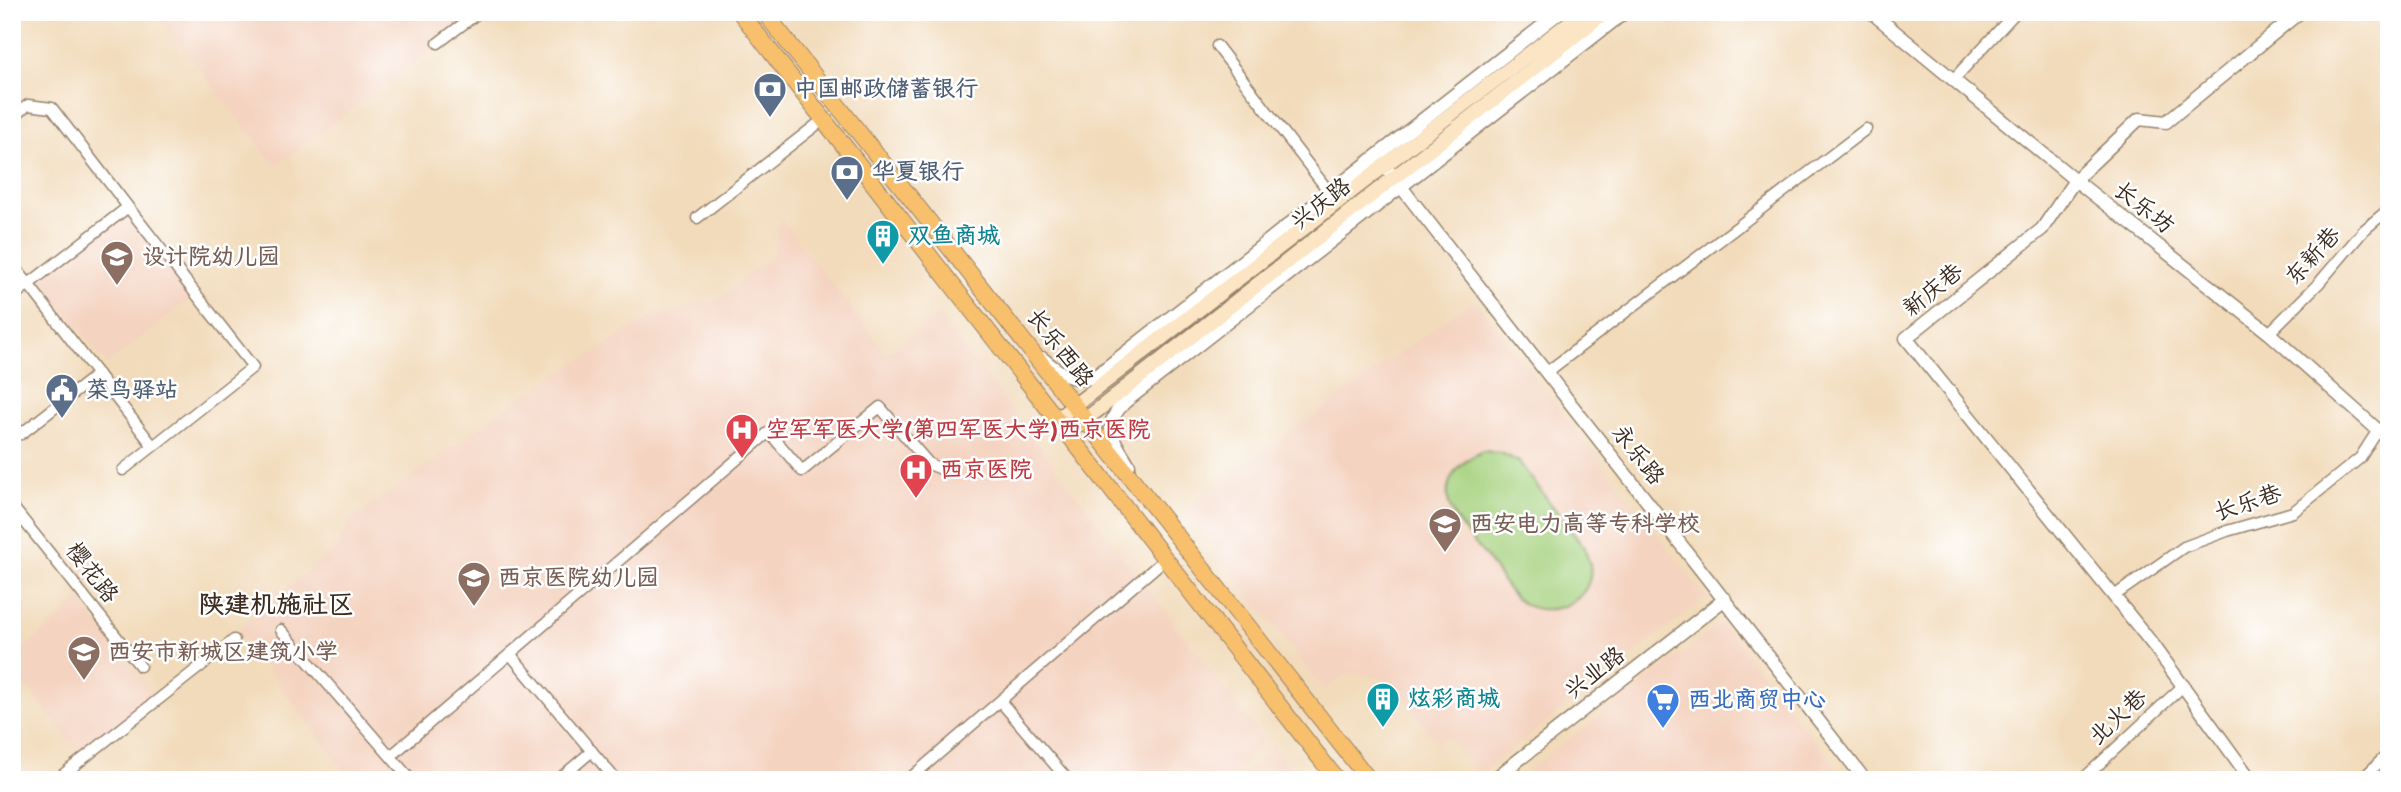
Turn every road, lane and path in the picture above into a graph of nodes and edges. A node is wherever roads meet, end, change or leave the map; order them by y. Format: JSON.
{"nodes":[{"id":1,"x":479,"y":12,"type":"edge"},
{"id":2,"x":740,"y":12,"type":"edge"},
{"id":3,"x":764,"y":12,"type":"edge"},
{"id":4,"x":1560,"y":12,"type":"edge"},
{"id":5,"x":1583,"y":12,"type":"edge"},
{"id":6,"x":1605,"y":12,"type":"edge"},
{"id":7,"x":1625,"y":12,"type":"edge"},
{"id":8,"x":1871,"y":12,"type":"edge"},
{"id":9,"x":2016,"y":12,"type":"edge"},
{"id":10,"x":2300,"y":12,"type":"edge"},
{"id":11,"x":438,"y":43,"type":"dead end"},
{"id":12,"x":1217,"y":46,"type":"dead end"},
{"id":13,"x":1953,"y":80,"type":"junction"},
{"id":14,"x":12,"y":117,"type":"edge"},
{"id":15,"x":824,"y":119,"type":"junction"},
{"id":16,"x":1866,"y":129,"type":"dead end"},
{"id":17,"x":1389,"y":171,"type":"junction"},
{"id":18,"x":2075,"y":180,"type":"junction"},
{"id":19,"x":1330,"y":193,"type":"junction"},
{"id":20,"x":128,"y":207,"type":"junction"},
{"id":21,"x":2389,"y":209,"type":"edge"},
{"id":22,"x":697,"y":218,"type":"dead end"},
{"id":23,"x":12,"y":263,"type":"edge"},
{"id":24,"x":29,"y":284,"type":"junction"},
{"id":25,"x":12,"y":297,"type":"edge"},
{"id":26,"x":2269,"y":333,"type":"junction"},
{"id":27,"x":1030,"y":347,"type":"junction"},
{"id":28,"x":1547,"y":372,"type":"junction"},
{"id":29,"x":97,"y":374,"type":"junction"},
{"id":30,"x":1158,"y":376,"type":"junction"},
{"id":31,"x":1131,"y":383,"type":"junction"},
{"id":32,"x":1076,"y":405,"type":"junction"},
{"id":33,"x":1057,"y":419,"type":"junction"},
{"id":34,"x":1086,"y":419,"type":"junction"},
{"id":35,"x":12,"y":424,"type":"edge"},
{"id":36,"x":2378,"y":430,"type":"junction"},
{"id":37,"x":1067,"y":434,"type":"junction"},
{"id":38,"x":2389,"y":440,"type":"edge"},
{"id":39,"x":153,"y":446,"type":"junction"},
{"id":40,"x":123,"y":470,"type":"dead end"},
{"id":41,"x":949,"y":472,"type":"dead end"},
{"id":42,"x":1145,"y":493,"type":"junction"},
{"id":43,"x":12,"y":506,"type":"edge"},
{"id":44,"x":1165,"y":559,"type":"junction"},
{"id":45,"x":2114,"y":596,"type":"junction"},
{"id":46,"x":1724,"y":599,"type":"junction"},
{"id":47,"x":281,"y":631,"type":"dead end"},
{"id":48,"x":234,"y":640,"type":"dead end"},
{"id":49,"x":511,"y":655,"type":"junction"},
{"id":50,"x":139,"y":666,"type":"dead end"},
{"id":51,"x":2184,"y":685,"type":"junction"},
{"id":52,"x":1000,"y":701,"type":"junction"},
{"id":53,"x":592,"y":751,"type":"junction"},
{"id":54,"x":2389,"y":753,"type":"edge"},
{"id":55,"x":392,"y":755,"type":"junction"},
{"id":56,"x":56,"y":780,"type":"edge"},
{"id":57,"x":411,"y":780,"type":"edge"},
{"id":58,"x":558,"y":780,"type":"edge"},
{"id":59,"x":617,"y":780,"type":"edge"},
{"id":60,"x":908,"y":780,"type":"edge"},
{"id":61,"x":1068,"y":780,"type":"edge"},
{"id":62,"x":1337,"y":780,"type":"edge"},
{"id":63,"x":1369,"y":780,"type":"edge"},
{"id":64,"x":1493,"y":780,"type":"edge"},
{"id":65,"x":1866,"y":780,"type":"edge"},
{"id":66,"x":2082,"y":780,"type":"edge"},
{"id":67,"x":2251,"y":780,"type":"edge"},
{"id":68,"x":2361,"y":780,"type":"edge"}],
"edges":[{"from":1,"to":11,"type":"street"},
{"from":2,"to":15,"type":"main road","name":"长乐西路"},
{"from":3,"to":27,"type":"main road","name":"长乐西路"},
{"from":4,"to":17,"type":"street"},
{"from":5,"to":17,"type":"main road","name":"兴庆路"},
{"from":6,"to":17,"type":"main road","name":"兴庆路"},
{"from":7,"to":17,"type":"street"},
{"from":8,"to":13,"type":"street","name":"长乐坊"},
{"from":9,"to":13,"type":"street"},
{"from":10,"to":18,"type":"street","name":"新庆巷"},
{"from":12,"to":19,"type":"street"},
{"from":13,"to":18,"type":"street","name":"长乐坊"},
{"from":14,"to":20,"type":"street"},
{"from":15,"to":22,"type":"street"},
{"from":15,"to":33,"type":"main road","name":"长乐西路"},
{"from":16,"to":28,"type":"street"},
{"from":17,"to":19,"type":"street"},
{"from":17,"to":28,"type":"street","name":"永乐路"},
{"from":17,"to":30,"type":"street"},
{"from":17,"to":31,"type":"main road","name":"兴庆路"},
{"from":17,"to":32,"type":"main road","name":"兴庆路"},
{"from":18,"to":26,"type":"street","name":"长乐坊"},
{"from":18,"to":45,"type":"street","name":"新庆巷"},
{"from":19,"to":27,"type":"street"},
{"from":20,"to":24,"type":"street"},
{"from":20,"to":39,"type":"street"},
{"from":21,"to":26,"type":"street","name":"东新巷"},
{"from":23,"to":24,"type":"street"},
{"from":24,"to":25,"type":"street"},
{"from":24,"to":29,"type":"street"},
{"from":26,"to":36,"type":"street","name":"长乐坊"},
{"from":27,"to":32,"type":"main road","name":"长乐西路"},
{"from":28,"to":46,"type":"street","name":"永乐路"},
{"from":29,"to":35,"type":"street"},
{"from":29,"to":39,"type":"street"},
{"from":30,"to":31,"type":"main road"},
{"from":30,"to":42,"type":"street"},
{"from":31,"to":34,"type":"main road","name":"兴庆路"},
{"from":32,"to":33,"type":"main road","name":"兴庆路"},
{"from":32,"to":34,"type":"main road","name":"长乐西路"},
{"from":33,"to":37,"type":"main road","name":"长乐西路"},
{"from":34,"to":37,"type":"main road","name":"兴庆路"},
{"from":34,"to":42,"type":"main road","name":"长乐西路"},
{"from":36,"to":38,"type":"street","name":"长乐坊"},
{"from":36,"to":45,"type":"street","name":"长乐巷"},
{"from":37,"to":44,"type":"main road","name":"长乐西路"},
{"from":39,"to":40,"type":"street"},
{"from":41,"to":49,"type":"street"},
{"from":42,"to":63,"type":"main road","name":"长乐西路"},
{"from":43,"to":50,"type":"street","name":"樱花路"},
{"from":44,"to":52,"type":"street"},
{"from":44,"to":62,"type":"main road","name":"长乐西路"},
{"from":45,"to":51,"type":"street"},
{"from":46,"to":64,"type":"street","name":"兴业路"},
{"from":46,"to":65,"type":"street","name":"永乐路"},
{"from":47,"to":55,"type":"street"},
{"from":48,"to":56,"type":"street"},
{"from":49,"to":53,"type":"street"},
{"from":49,"to":55,"type":"street"},
{"from":51,"to":66,"type":"street","name":"北火巷"},
{"from":51,"to":67,"type":"street"},
{"from":52,"to":60,"type":"street"},
{"from":52,"to":61,"type":"street"},
{"from":53,"to":58,"type":"street"},
{"from":53,"to":59,"type":"street"},
{"from":54,"to":68,"type":"street"},
{"from":55,"to":57,"type":"street"}]}
